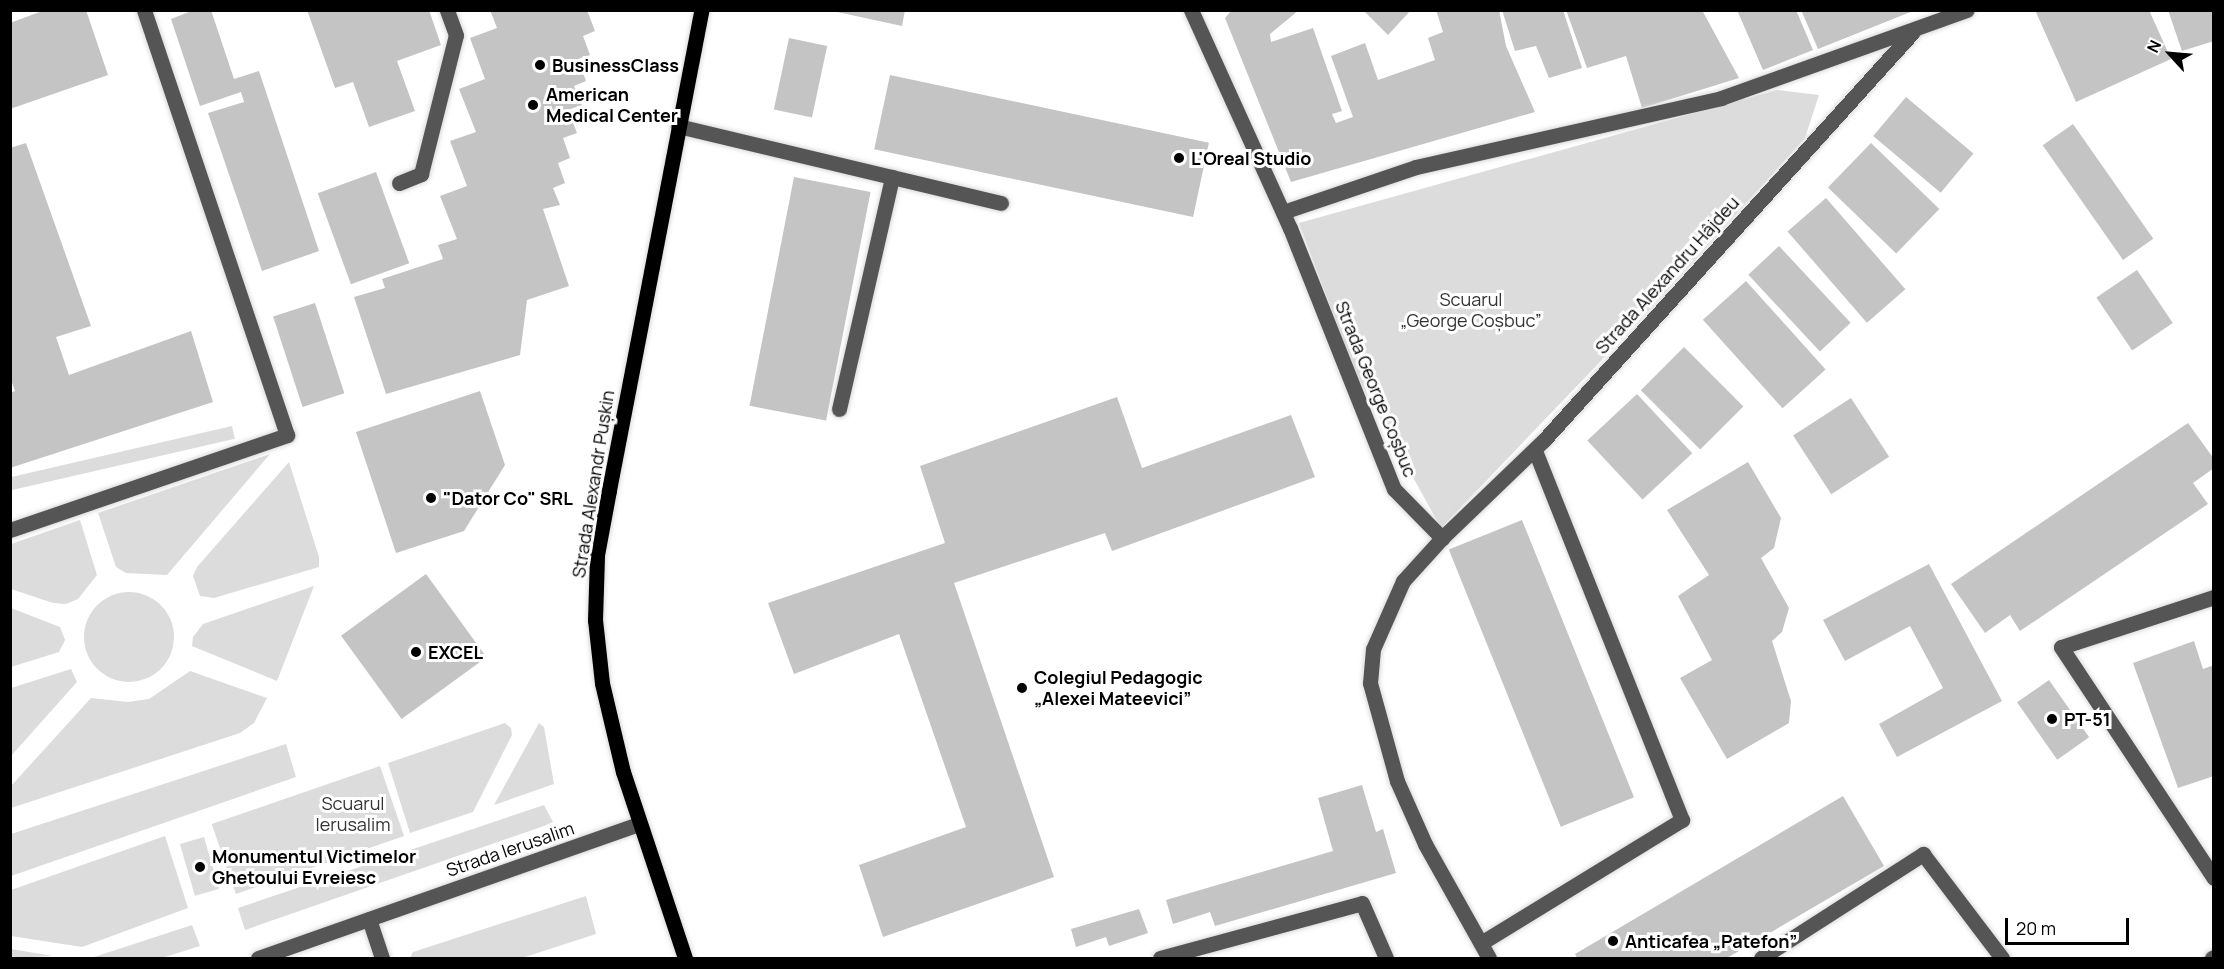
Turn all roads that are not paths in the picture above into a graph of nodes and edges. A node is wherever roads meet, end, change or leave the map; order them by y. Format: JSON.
{"nodes":[{"id":1,"x":144,"y":10,"type":"edge"},
{"id":2,"x":447,"y":10,"type":"edge"},
{"id":3,"x":701,"y":10,"type":"edge"},
{"id":4,"x":1191,"y":10,"type":"edge"},
{"id":5,"x":1967,"y":10,"type":"edge"},
{"id":6,"x":1914,"y":31,"type":"junction"},
{"id":7,"x":678,"y":126,"type":"junction"},
{"id":8,"x":892,"y":177,"type":"junction"},
{"id":9,"x":399,"y":183,"type":"dead end"},
{"id":10,"x":1001,"y":203,"type":"dead end"},
{"id":11,"x":1283,"y":212,"type":"junction"},
{"id":12,"x":839,"y":409,"type":"dead end"},
{"id":13,"x":1535,"y":450,"type":"junction"},
{"id":14,"x":10,"y":530,"type":"edge"},
{"id":15,"x":1442,"y":538,"type":"junction"},
{"id":16,"x":2214,"y":597,"type":"edge"},
{"id":17,"x":638,"y":824,"type":"junction"},
{"id":18,"x":2214,"y":878,"type":"edge"},
{"id":19,"x":369,"y":919,"type":"junction"},
{"id":20,"x":1481,"y":944,"type":"junction"},
{"id":21,"x":258,"y":958,"type":"edge"},
{"id":22,"x":382,"y":958,"type":"edge"},
{"id":23,"x":685,"y":958,"type":"edge"},
{"id":24,"x":1160,"y":958,"type":"edge"},
{"id":25,"x":1386,"y":958,"type":"edge"},
{"id":26,"x":1489,"y":958,"type":"edge"},
{"id":27,"x":1761,"y":958,"type":"edge"},
{"id":28,"x":2002,"y":958,"type":"edge"}],
"edges":[{"from":1,"to":14,"type":"street"},
{"from":2,"to":9,"type":"street"},
{"from":3,"to":7,"type":"main road","name":"Strada Alexandr Pușkin"},
{"from":4,"to":11,"type":"street","name":"Strada George Coșbuc"},
{"from":5,"to":6,"type":"street","name":"Strada Alexandru Hâjdeu"},
{"from":6,"to":11,"type":"street","name":"Strada Alexandru Hâjdeu"},
{"from":6,"to":13,"type":"street","name":"Strada Alexandru Hâjdeu"},
{"from":7,"to":8,"type":"street"},
{"from":7,"to":17,"type":"main road","name":"Strada Alexandr Pușkin"},
{"from":8,"to":10,"type":"street"},
{"from":8,"to":12,"type":"street"},
{"from":11,"to":15,"type":"street","name":"Strada George Coșbuc"},
{"from":13,"to":15,"type":"street","name":"Strada Alexandru Hâjdeu"},
{"from":13,"to":20,"type":"street"},
{"from":15,"to":20,"type":"street"},
{"from":16,"to":18,"type":"street"},
{"from":17,"to":19,"type":"street","name":"Strada Ierusalim"},
{"from":17,"to":23,"type":"main road","name":"Strada Alexandr Pușkin"},
{"from":19,"to":21,"type":"street","name":"Strada Ierusalim"},
{"from":19,"to":22,"type":"street"},
{"from":20,"to":26,"type":"street"},
{"from":24,"to":25,"type":"street"},
{"from":27,"to":28,"type":"street"}]}
